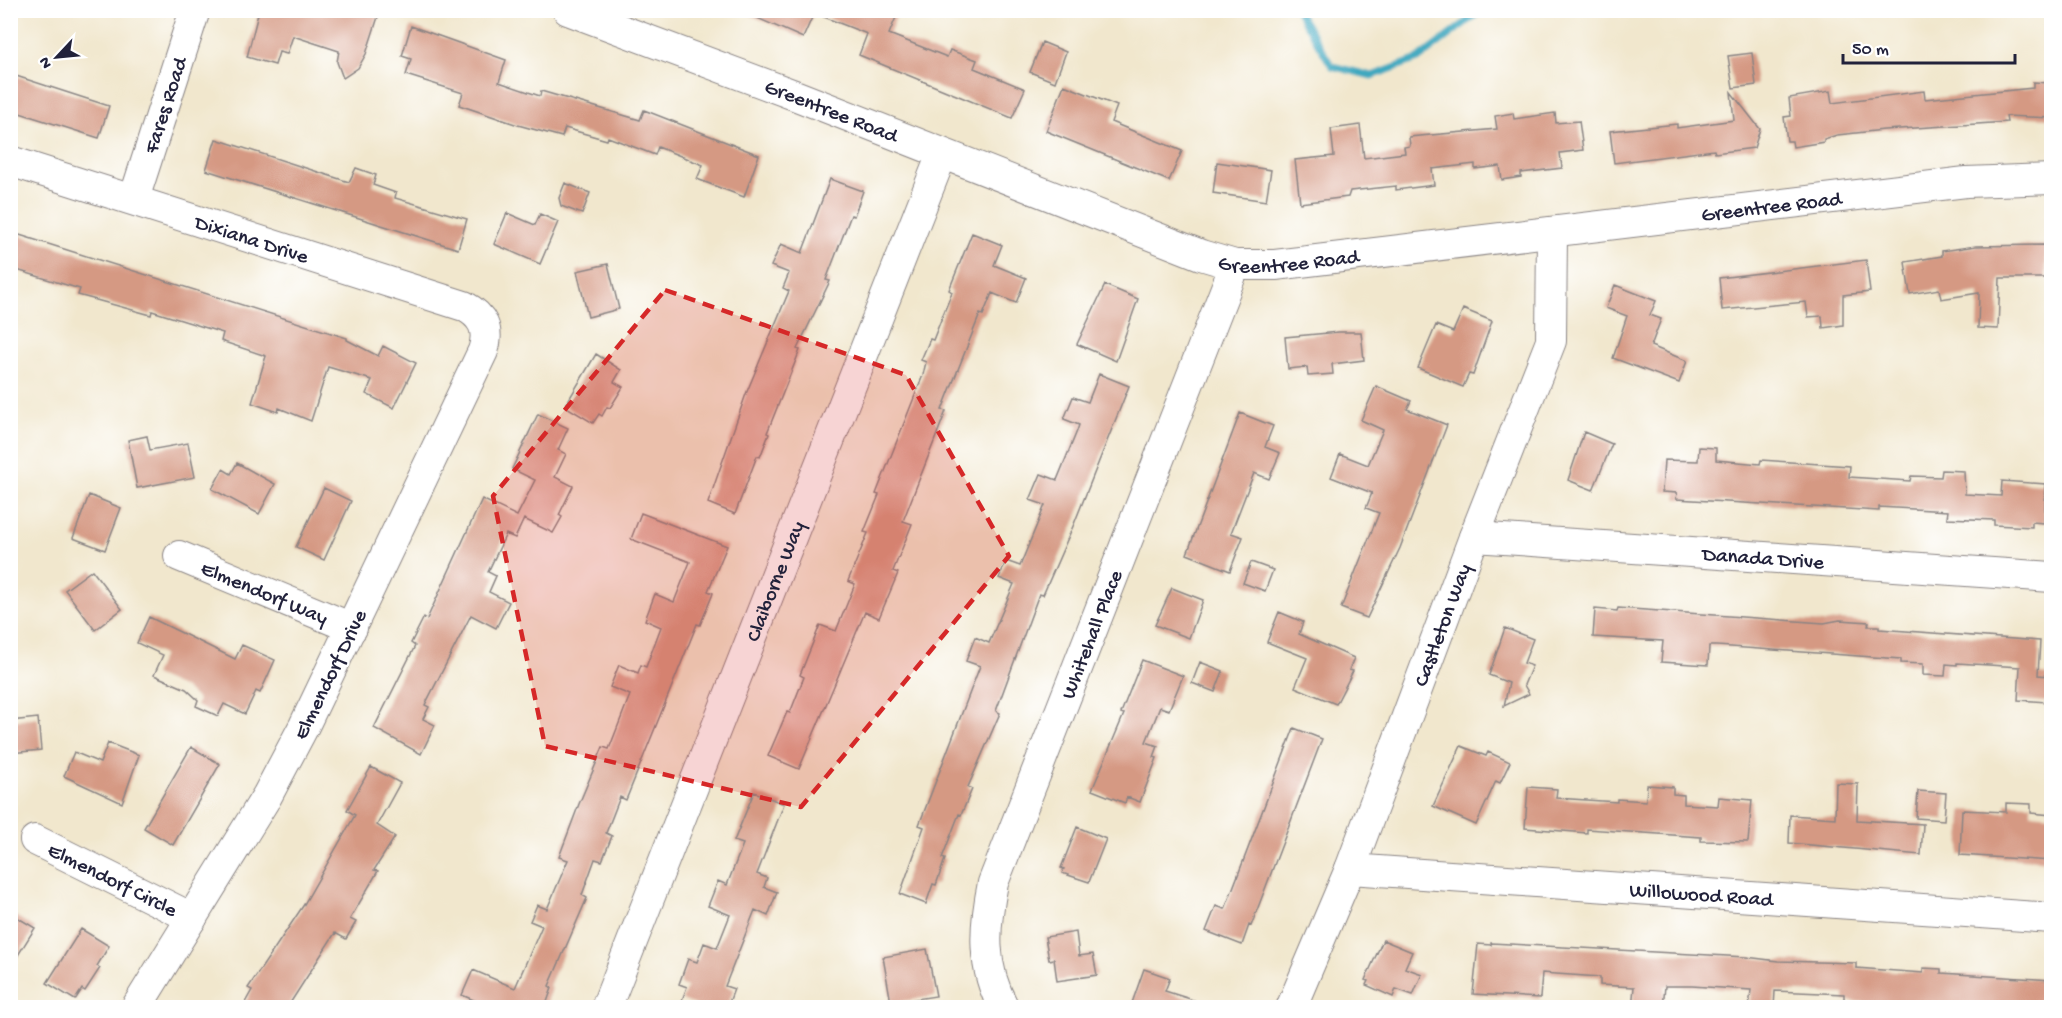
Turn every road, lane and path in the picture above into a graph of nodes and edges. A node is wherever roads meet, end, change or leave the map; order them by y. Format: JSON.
{"nodes":[{"id":1,"x":195,"y":10,"type":"edge"},
{"id":2,"x":568,"y":10,"type":"edge"},
{"id":3,"x":942,"y":154,"type":"junction"},
{"id":4,"x":10,"y":161,"type":"edge"},
{"id":5,"x":2052,"y":179,"type":"edge"},
{"id":6,"x":134,"y":199,"type":"junction"},
{"id":7,"x":1552,"y":232,"type":"junction"},
{"id":8,"x":1235,"y":265,"type":"junction"},
{"id":9,"x":485,"y":325,"type":"joint"},
{"id":10,"x":1474,"y":537,"type":"junction"},
{"id":11,"x":179,"y":556,"type":"dead end"},
{"id":12,"x":2052,"y":577,"type":"edge"},
{"id":13,"x":352,"y":628,"type":"junction"},
{"id":14,"x":35,"y":840,"type":"dead end"},
{"id":15,"x":1350,"y":869,"type":"junction"},
{"id":16,"x":192,"y":918,"type":"junction"},
{"id":17,"x":2052,"y":918,"type":"edge"},
{"id":18,"x":136,"y":1008,"type":"edge"},
{"id":19,"x":606,"y":1008,"type":"edge"},
{"id":20,"x":1004,"y":1008,"type":"edge"},
{"id":21,"x":1291,"y":1008,"type":"edge"}],
"edges":[{"from":1,"to":6,"type":"street","name":"Fares Road"},
{"from":2,"to":3,"type":"street","name":"Greentree Road"},
{"from":3,"to":8,"type":"street","name":"Greentree Road"},
{"from":3,"to":19,"type":"street","name":"Claiborne Way"},
{"from":4,"to":6,"type":"street","name":"Dixiana Drive"},
{"from":5,"to":7,"type":"street","name":"Greentree Road"},
{"from":6,"to":9,"type":"street","name":"Dixiana Drive"},
{"from":7,"to":8,"type":"street","name":"Greentree Road"},
{"from":7,"to":10,"type":"street","name":"Castleton Way"},
{"from":8,"to":20,"type":"street","name":"Whitehall Place"},
{"from":9,"to":13,"type":"street","name":"Elmendorf Drive"},
{"from":10,"to":12,"type":"street","name":"Danada Drive"},
{"from":10,"to":15,"type":"street","name":"Castleton Way"},
{"from":11,"to":13,"type":"street","name":"Elmendorf Way"},
{"from":13,"to":16,"type":"street","name":"Elmendorf Drive"},
{"from":14,"to":16,"type":"street","name":"Elmendorf Circle"},
{"from":15,"to":17,"type":"street","name":"Willowood Road"},
{"from":15,"to":21,"type":"street","name":"Castleton Way"},
{"from":16,"to":18,"type":"street","name":"Elmendorf Drive"}]}
